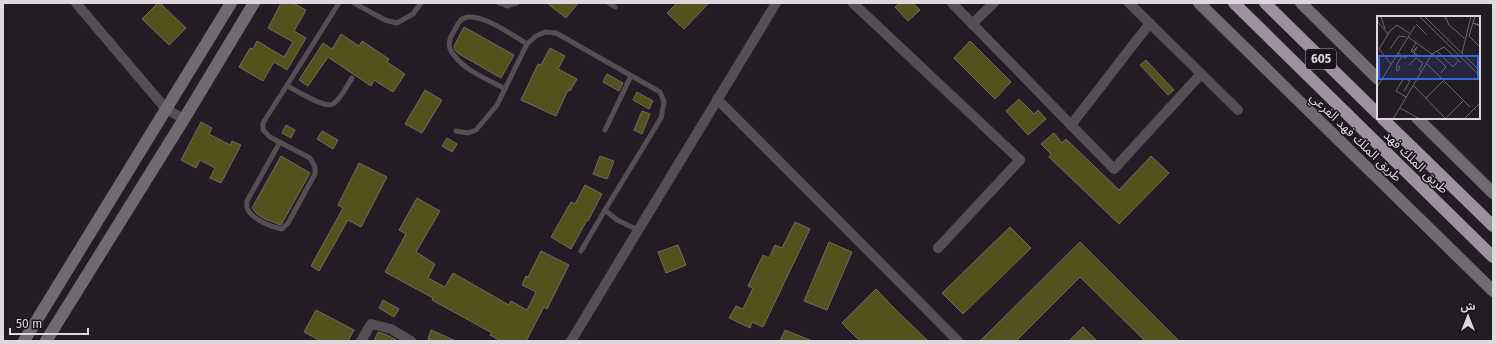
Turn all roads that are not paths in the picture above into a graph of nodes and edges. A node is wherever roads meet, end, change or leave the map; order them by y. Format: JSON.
{"nodes":[{"id":1,"x":76,"y":3,"type":"edge"},
{"id":2,"x":231,"y":3,"type":"edge"},
{"id":3,"x":254,"y":3,"type":"edge"},
{"id":4,"x":339,"y":3,"type":"edge"},
{"id":5,"x":354,"y":3,"type":"edge"},
{"id":6,"x":421,"y":3,"type":"edge"},
{"id":7,"x":500,"y":3,"type":"edge"},
{"id":8,"x":517,"y":3,"type":"edge"},
{"id":9,"x":609,"y":3,"type":"edge"},
{"id":10,"x":776,"y":3,"type":"edge"},
{"id":11,"x":853,"y":3,"type":"edge"},
{"id":12,"x":952,"y":3,"type":"edge"},
{"id":13,"x":994,"y":3,"type":"edge"},
{"id":14,"x":1129,"y":3,"type":"edge"},
{"id":15,"x":1199,"y":3,"type":"edge"},
{"id":16,"x":1234,"y":3,"type":"edge"},
{"id":17,"x":1301,"y":3,"type":"edge"},
{"id":18,"x":1267,"y":5,"type":"edge"},
{"id":19,"x":615,"y":7,"type":"dead end"},
{"id":20,"x":1150,"y":23,"type":"junction"},
{"id":21,"x":972,"y":24,"type":"junction"},
{"id":22,"x":527,"y":44,"type":"junction"},
{"id":23,"x":1201,"y":74,"type":"junction"},
{"id":24,"x":631,"y":76,"type":"junction"},
{"id":25,"x":352,"y":78,"type":"dead end"},
{"id":26,"x":1377,"y":78,"type":"edge"},
{"id":27,"x":287,"y":86,"type":"junction"},
{"id":28,"x":505,"y":89,"type":"junction"},
{"id":29,"x":717,"y":99,"type":"junction"},
{"id":30,"x":166,"y":109,"type":"junction"},
{"id":31,"x":1238,"y":110,"type":"dead end"},
{"id":32,"x":1377,"y":113,"type":"edge"},
{"id":33,"x":184,"y":119,"type":"junction"},
{"id":34,"x":1383,"y":119,"type":"edge"},
{"id":35,"x":1418,"y":119,"type":"edge"},
{"id":36,"x":1071,"y":125,"type":"junction"},
{"id":37,"x":605,"y":130,"type":"dead end"},
{"id":38,"x":456,"y":131,"type":"dead end"},
{"id":39,"x":280,"y":142,"type":"junction"},
{"id":40,"x":1493,"y":193,"type":"edge"},
{"id":41,"x":605,"y":210,"type":"junction"},
{"id":42,"x":1493,"y":226,"type":"edge"},
{"id":43,"x":638,"y":230,"type":"junction"},
{"id":44,"x":938,"y":248,"type":"dead end"},
{"id":45,"x":582,"y":251,"type":"dead end"},
{"id":46,"x":1493,"y":257,"type":"edge"},
{"id":47,"x":1493,"y":291,"type":"edge"},
{"id":48,"x":24,"y":341,"type":"edge"},
{"id":49,"x":46,"y":341,"type":"edge"},
{"id":50,"x":361,"y":341,"type":"edge"},
{"id":51,"x":411,"y":341,"type":"edge"},
{"id":52,"x":571,"y":341,"type":"edge"},
{"id":53,"x":958,"y":341,"type":"edge"}],
"edges":[{"from":1,"to":30,"type":"street"},
{"from":2,"to":30,"type":"street"},
{"from":3,"to":33,"type":"street"},
{"from":4,"to":27,"type":"lane"},
{"from":5,"to":6,"type":"lane"},
{"from":7,"to":8,"type":"lane"},
{"from":9,"to":19,"type":"lane"},
{"from":10,"to":29,"type":"street"},
{"from":11,"to":44,"type":"street"},
{"from":12,"to":21,"type":"street"},
{"from":13,"to":21,"type":"street"},
{"from":14,"to":20,"type":"street"},
{"from":15,"to":47,"type":"street","name":"طريق الملك فهد الفرعي"},
{"from":16,"to":46,"type":"highway","name":"طريق الملك فهد","number":"605"},
{"from":17,"to":26,"type":"street"},
{"from":18,"to":32,"type":"highway","name":"طريق الملك فهد","number":"605"},
{"from":20,"to":23,"type":"street"},
{"from":20,"to":36,"type":"street"},
{"from":21,"to":36,"type":"street"},
{"from":22,"to":24,"type":"lane"},
{"from":22,"to":28,"type":"lane"},
{"from":22,"to":28,"type":"lane"},
{"from":23,"to":31,"type":"street"},
{"from":23,"to":36,"type":"street"},
{"from":24,"to":37,"type":"lane"},
{"from":24,"to":41,"type":"lane"},
{"from":25,"to":27,"type":"lane"},
{"from":27,"to":39,"type":"lane"},
{"from":28,"to":38,"type":"lane"},
{"from":29,"to":43,"type":"street"},
{"from":29,"to":53,"type":"street"},
{"from":30,"to":33,"type":"street"},
{"from":30,"to":48,"type":"street"},
{"from":33,"to":49,"type":"street"},
{"from":34,"to":42,"type":"highway","name":"طريق الملك فهد"},
{"from":35,"to":40,"type":"street"},
{"from":39,"to":39,"type":"lane"},
{"from":41,"to":43,"type":"lane"},
{"from":41,"to":45,"type":"lane"},
{"from":43,"to":52,"type":"street"},
{"from":50,"to":51,"type":"street"}]}
